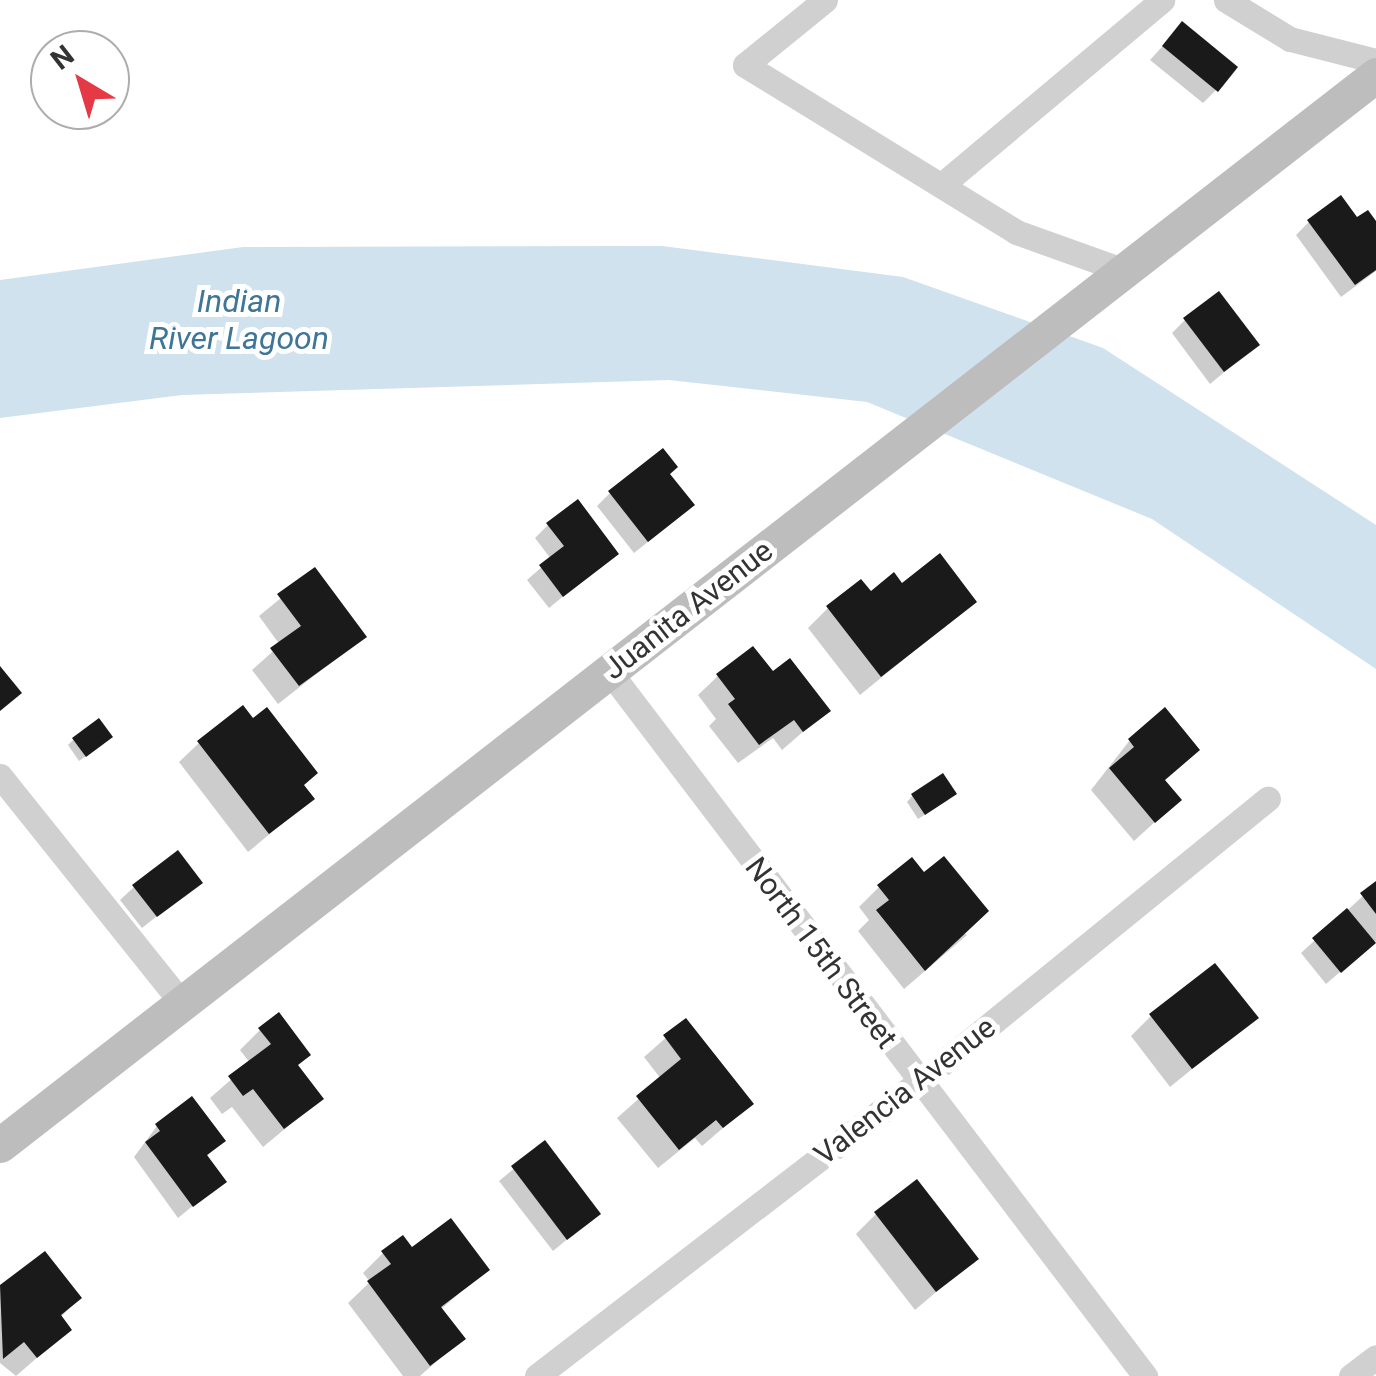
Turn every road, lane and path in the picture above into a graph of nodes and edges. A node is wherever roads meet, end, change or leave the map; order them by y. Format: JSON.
{"nodes":[{"id":1,"x":825,"y":0,"type":"edge"},
{"id":2,"x":1162,"y":0,"type":"edge"},
{"id":3,"x":1226,"y":0,"type":"edge"},
{"id":4,"x":1376,"y":61,"type":"edge"},
{"id":5,"x":1376,"y":75,"type":"edge"},
{"id":6,"x":944,"y":182,"type":"junction"},
{"id":7,"x":1122,"y":270,"type":"junction"},
{"id":8,"x":609,"y":671,"type":"junction"},
{"id":9,"x":0,"y":776,"type":"edge"},
{"id":10,"x":1268,"y":799,"type":"dead end"},
{"id":11,"x":181,"y":1002,"type":"junction"},
{"id":12,"x":918,"y":1083,"type":"junction"},
{"id":13,"x":0,"y":1145,"type":"edge"},
{"id":14,"x":1376,"y":1356,"type":"edge"},
{"id":15,"x":537,"y":1376,"type":"edge"},
{"id":16,"x":1145,"y":1376,"type":"edge"},
{"id":17,"x":1351,"y":1376,"type":"edge"}],
"edges":[{"from":1,"to":6,"type":"street"},
{"from":2,"to":6,"type":"street"},
{"from":3,"to":4,"type":"street"},
{"from":5,"to":7,"type":"street","name":"Juanita Avenue"},
{"from":6,"to":7,"type":"street"},
{"from":7,"to":8,"type":"street","name":"Juanita Avenue"},
{"from":8,"to":11,"type":"street","name":"Juanita Avenue"},
{"from":8,"to":12,"type":"street","name":"North 15th Street"},
{"from":9,"to":11,"type":"street"},
{"from":10,"to":12,"type":"street","name":"Valencia Avenue"},
{"from":11,"to":13,"type":"street","name":"Juanita Avenue"},
{"from":12,"to":15,"type":"street","name":"Valencia Avenue"},
{"from":12,"to":16,"type":"street","name":"North 15th Street"},
{"from":14,"to":17,"type":"street"}]}
